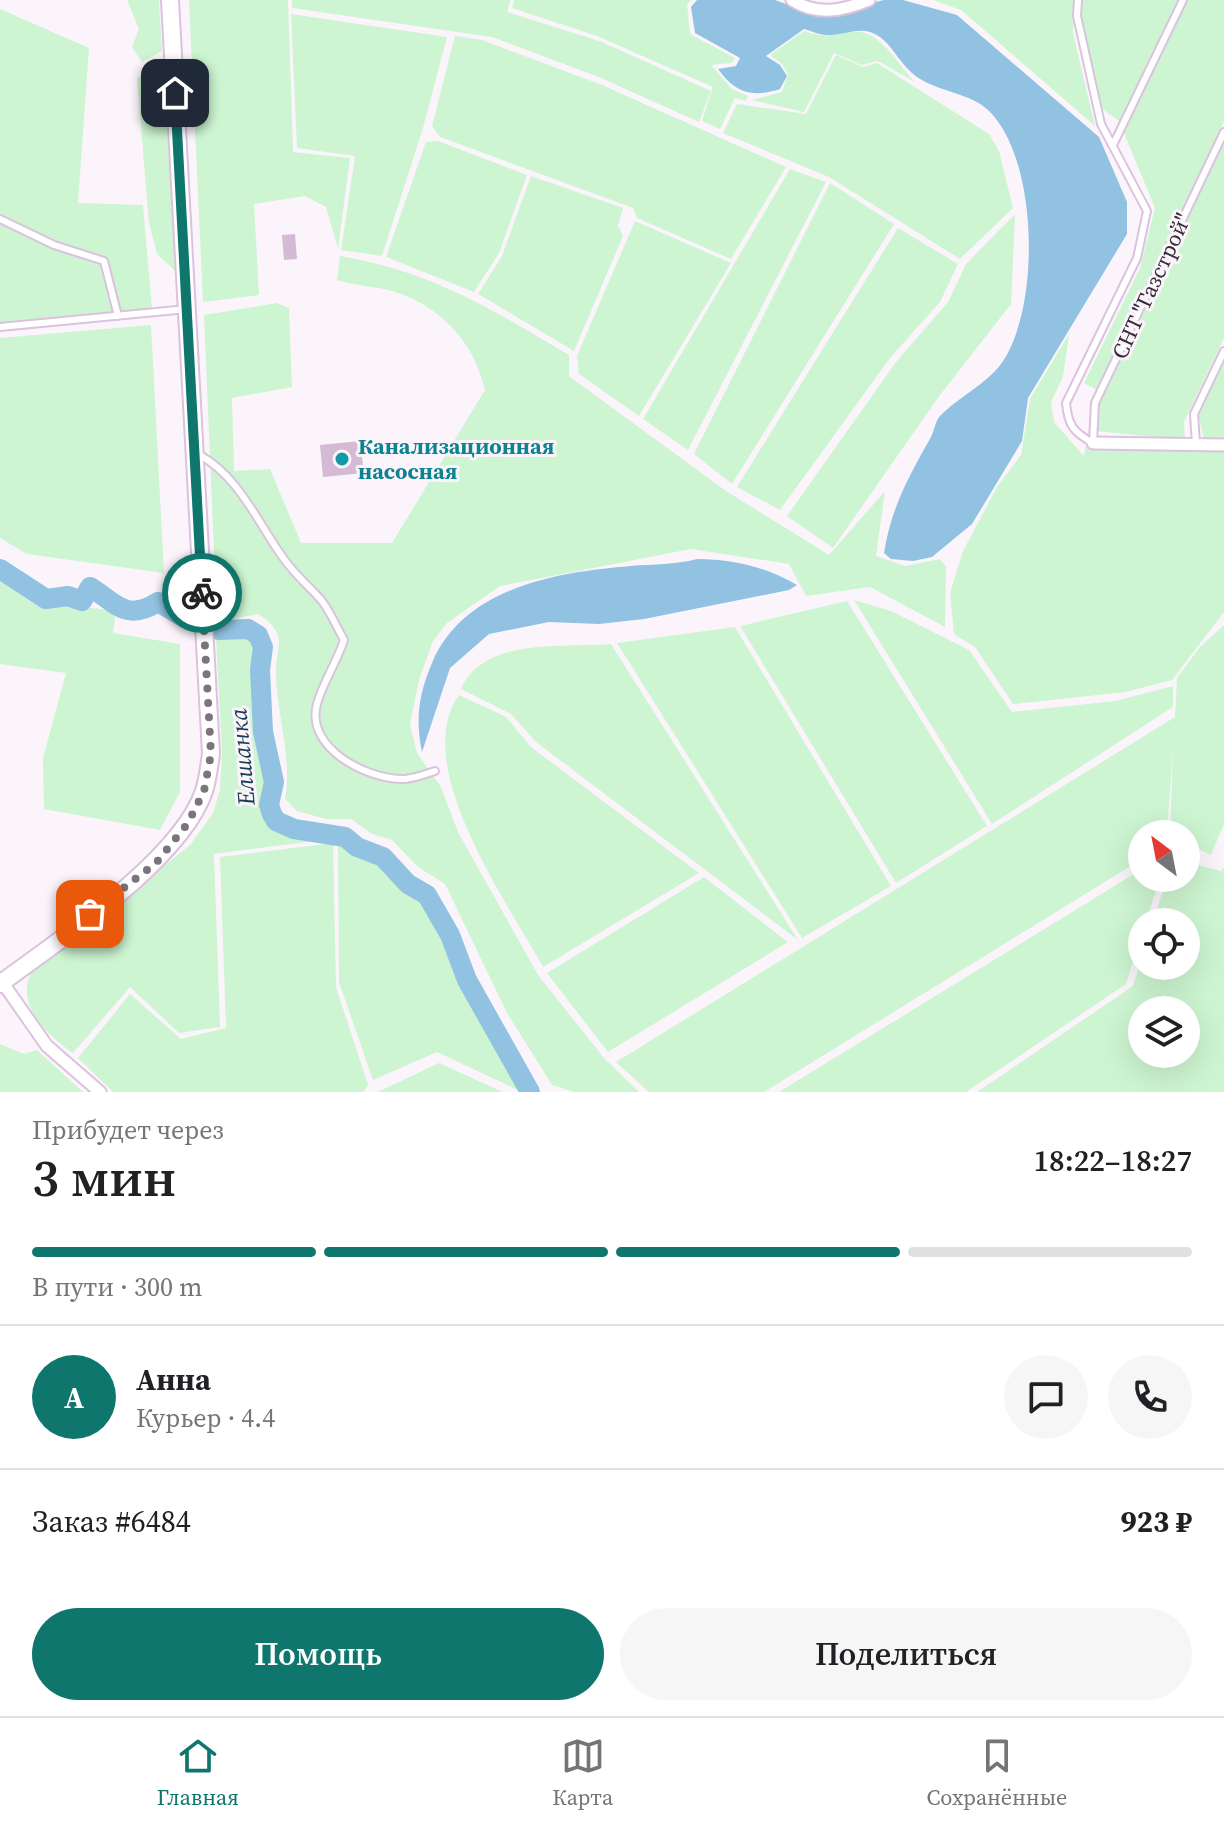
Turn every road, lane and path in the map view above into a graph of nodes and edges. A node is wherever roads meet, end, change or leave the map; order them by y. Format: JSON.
{"nodes":[{"id":1,"x":170,"y":0,"type":"edge"},
{"id":2,"x":792,"y":0,"type":"edge"},
{"id":3,"x":869,"y":0,"type":"edge"},
{"id":4,"x":1078,"y":0,"type":"edge"},
{"id":5,"x":1183,"y":0,"type":"edge"},
{"id":6,"x":1224,"y":132,"type":"edge"},
{"id":7,"x":1113,"y":145,"type":"junction"},
{"id":8,"x":0,"y":219,"type":"edge"},
{"id":9,"x":187,"y":309,"type":"junction"},
{"id":10,"x":118,"y":316,"type":"junction"},
{"id":11,"x":0,"y":327,"type":"edge"},
{"id":12,"x":1224,"y":351,"type":"edge"},
{"id":13,"x":1093,"y":443,"type":"junction"},
{"id":14,"x":1196,"y":445,"type":"junction"},
{"id":15,"x":1224,"y":445,"type":"edge"},
{"id":16,"x":194,"y":453,"type":"junction"},
{"id":17,"x":435,"y":771,"type":"dead end"},
{"id":18,"x":1,"y":982,"type":"edge"},
{"id":19,"x":100,"y":1092,"type":"edge"}],
"edges":[{"from":1,"to":9,"type":"main road"},
{"from":2,"to":3,"type":"street"},
{"from":4,"to":7,"type":"lane"},
{"from":5,"to":7,"type":"lane"},
{"from":6,"to":13,"type":"lane","name":"СНТ \"Газстрой\""},
{"from":7,"to":13,"type":"lane"},
{"from":8,"to":10,"type":"lane"},
{"from":9,"to":10,"type":"lane"},
{"from":9,"to":16,"type":"main road"},
{"from":10,"to":11,"type":"lane"},
{"from":12,"to":14,"type":"lane"},
{"from":13,"to":14,"type":"street"},
{"from":14,"to":15,"type":"street"},
{"from":16,"to":17,"type":"lane"},
{"from":16,"to":18,"type":"main road"},
{"from":18,"to":19,"type":"street"}]}
